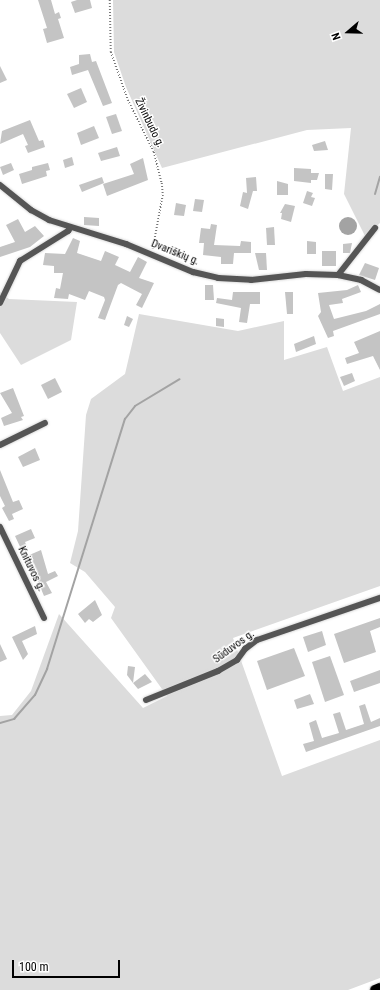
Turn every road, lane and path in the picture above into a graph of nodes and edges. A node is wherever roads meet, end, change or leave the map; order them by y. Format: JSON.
{"nodes":[{"id":1,"x":110,"y":0,"type":"edge"},
{"id":2,"x":0,"y":185,"type":"edge"},
{"id":3,"x":70,"y":228,"type":"junction"},
{"id":4,"x":376,"y":228,"type":"dead end"},
{"id":5,"x":152,"y":255,"type":"junction"},
{"id":6,"x":338,"y":274,"type":"junction"},
{"id":7,"x":380,"y":290,"type":"edge"},
{"id":8,"x":0,"y":303,"type":"edge"},
{"id":9,"x":46,"y":423,"type":"dead end"},
{"id":10,"x":0,"y":445,"type":"edge"},
{"id":11,"x":0,"y":527,"type":"edge"},
{"id":12,"x":380,"y":598,"type":"edge"},
{"id":13,"x":44,"y":618,"type":"dead end"},
{"id":14,"x":146,"y":700,"type":"dead end"},
{"id":15,"x":380,"y":988,"type":"edge"},
{"id":16,"x":375,"y":990,"type":"edge"}],
"edges":[{"from":1,"to":5,"type":"path","name":"Živinbudo g."},
{"from":2,"to":3,"type":"street","name":"Dvariškių g."},
{"from":3,"to":5,"type":"street","name":"Dvariškių g."},
{"from":3,"to":8,"type":"street"},
{"from":4,"to":6,"type":"street"},
{"from":5,"to":6,"type":"street","name":"Dvariškių g."},
{"from":6,"to":7,"type":"street","name":"Dvariškių g."},
{"from":9,"to":10,"type":"street"},
{"from":11,"to":13,"type":"street","name":"Knituvos g."},
{"from":12,"to":14,"type":"street","name":"Sūduvos g."},
{"from":15,"to":16,"type":"highway"}]}
